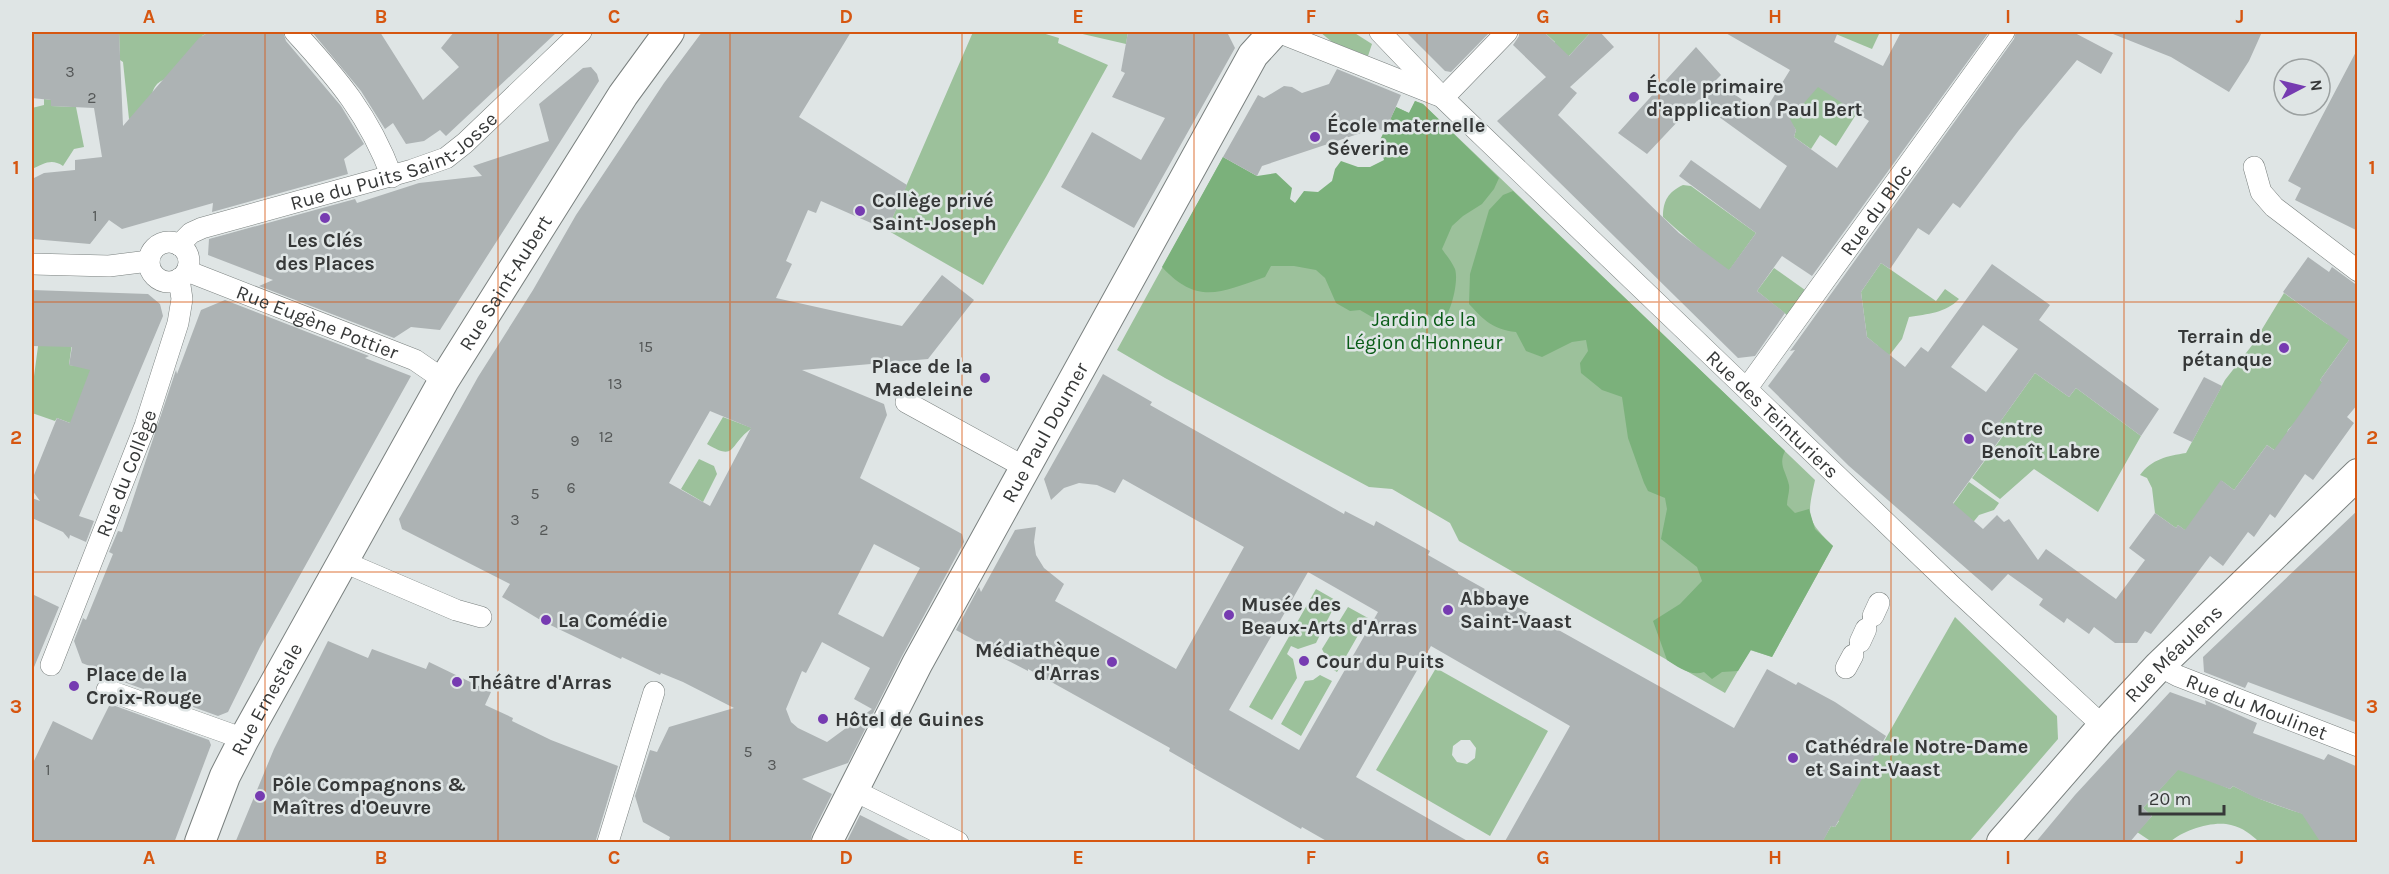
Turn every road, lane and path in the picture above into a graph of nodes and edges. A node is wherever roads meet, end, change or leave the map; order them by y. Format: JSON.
{"nodes":[{"id":1,"x":295,"y":32,"type":"edge"},
{"id":2,"x":580,"y":32,"type":"edge"},
{"id":3,"x":1276,"y":32,"type":"edge"},
{"id":4,"x":1380,"y":32,"type":"edge"},
{"id":5,"x":1507,"y":32,"type":"edge"},
{"id":6,"x":2004,"y":32,"type":"edge"},
{"id":7,"x":660,"y":34,"type":"edge"},
{"id":8,"x":1443,"y":98,"type":"junction"},
{"id":9,"x":2254,"y":167,"type":"dead end"},
{"id":10,"x":392,"y":177,"type":"junction"},
{"id":11,"x":179,"y":245,"type":"junction"},
{"id":12,"x":149,"y":261,"type":"junction"},
{"id":13,"x":32,"y":264,"type":"edge"},
{"id":14,"x":2358,"y":271,"type":"edge"},
{"id":15,"x":183,"y":275,"type":"junction"},
{"id":16,"x":444,"y":380,"type":"junction"},
{"id":17,"x":1748,"y":388,"type":"junction"},
{"id":18,"x":906,"y":402,"type":"dead end"},
{"id":19,"x":1026,"y":468,"type":"junction"},
{"id":20,"x":2358,"y":474,"type":"edge"},
{"id":21,"x":349,"y":552,"type":"junction"},
{"id":22,"x":481,"y":617,"type":"dead end"},
{"id":23,"x":51,"y":665,"type":"dead end"},
{"id":24,"x":2159,"y":666,"type":"junction"},
{"id":25,"x":107,"y":690,"type":"dead end"},
{"id":26,"x":654,"y":692,"type":"dead end"},
{"id":27,"x":2103,"y":726,"type":"junction"},
{"id":28,"x":244,"y":740,"type":"junction"},
{"id":29,"x":2358,"y":746,"type":"edge"},
{"id":30,"x":853,"y":789,"type":"junction"},
{"id":31,"x":200,"y":843,"type":"edge"},
{"id":32,"x":608,"y":843,"type":"edge"},
{"id":33,"x":827,"y":843,"type":"edge"},
{"id":34,"x":958,"y":843,"type":"edge"},
{"id":35,"x":2002,"y":843,"type":"edge"}],
"edges":[{"from":1,"to":10,"type":"street"},
{"from":2,"to":10,"type":"street","name":"Rue du Puits Saint-Josse"},
{"from":3,"to":8,"type":"street"},
{"from":3,"to":19,"type":"street","name":"Rue Paul Doumer"},
{"from":4,"to":8,"type":"street","name":"Rue des Teinturiers"},
{"from":5,"to":8,"type":"street"},
{"from":6,"to":17,"type":"street","name":"Rue du Bloc"},
{"from":7,"to":16,"type":"street","name":"Rue Saint-Aubert"},
{"from":8,"to":17,"type":"street","name":"Rue des Teinturiers"},
{"from":9,"to":14,"type":"street"},
{"from":10,"to":11,"type":"street","name":"Rue du Puits Saint-Josse"},
{"from":11,"to":12,"type":"street"},
{"from":11,"to":15,"type":"street"},
{"from":12,"to":13,"type":"street"},
{"from":12,"to":15,"type":"street"},
{"from":15,"to":16,"type":"street","name":"Rue Eugène Pottier"},
{"from":15,"to":23,"type":"street","name":"Rue du Collège"},
{"from":16,"to":21,"type":"street","name":"Rue Saint-Aubert"},
{"from":17,"to":27,"type":"street","name":"Rue des Teinturiers"},
{"from":18,"to":19,"type":"street"},
{"from":19,"to":30,"type":"street","name":"Rue Paul Doumer"},
{"from":20,"to":24,"type":"street","name":"Rue Méaulens"},
{"from":21,"to":22,"type":"street"},
{"from":21,"to":28,"type":"street","name":"Rue Ernestale"},
{"from":24,"to":27,"type":"street","name":"Rue Méaulens"},
{"from":24,"to":29,"type":"street","name":"Rue du Moulinet"},
{"from":25,"to":28,"type":"street"},
{"from":26,"to":32,"type":"street"},
{"from":27,"to":35,"type":"street","name":"Rue Méaulens"},
{"from":28,"to":31,"type":"street","name":"Rue Ernestale"},
{"from":30,"to":33,"type":"street","name":"Rue Paul Doumer"},
{"from":30,"to":34,"type":"street"}]}
